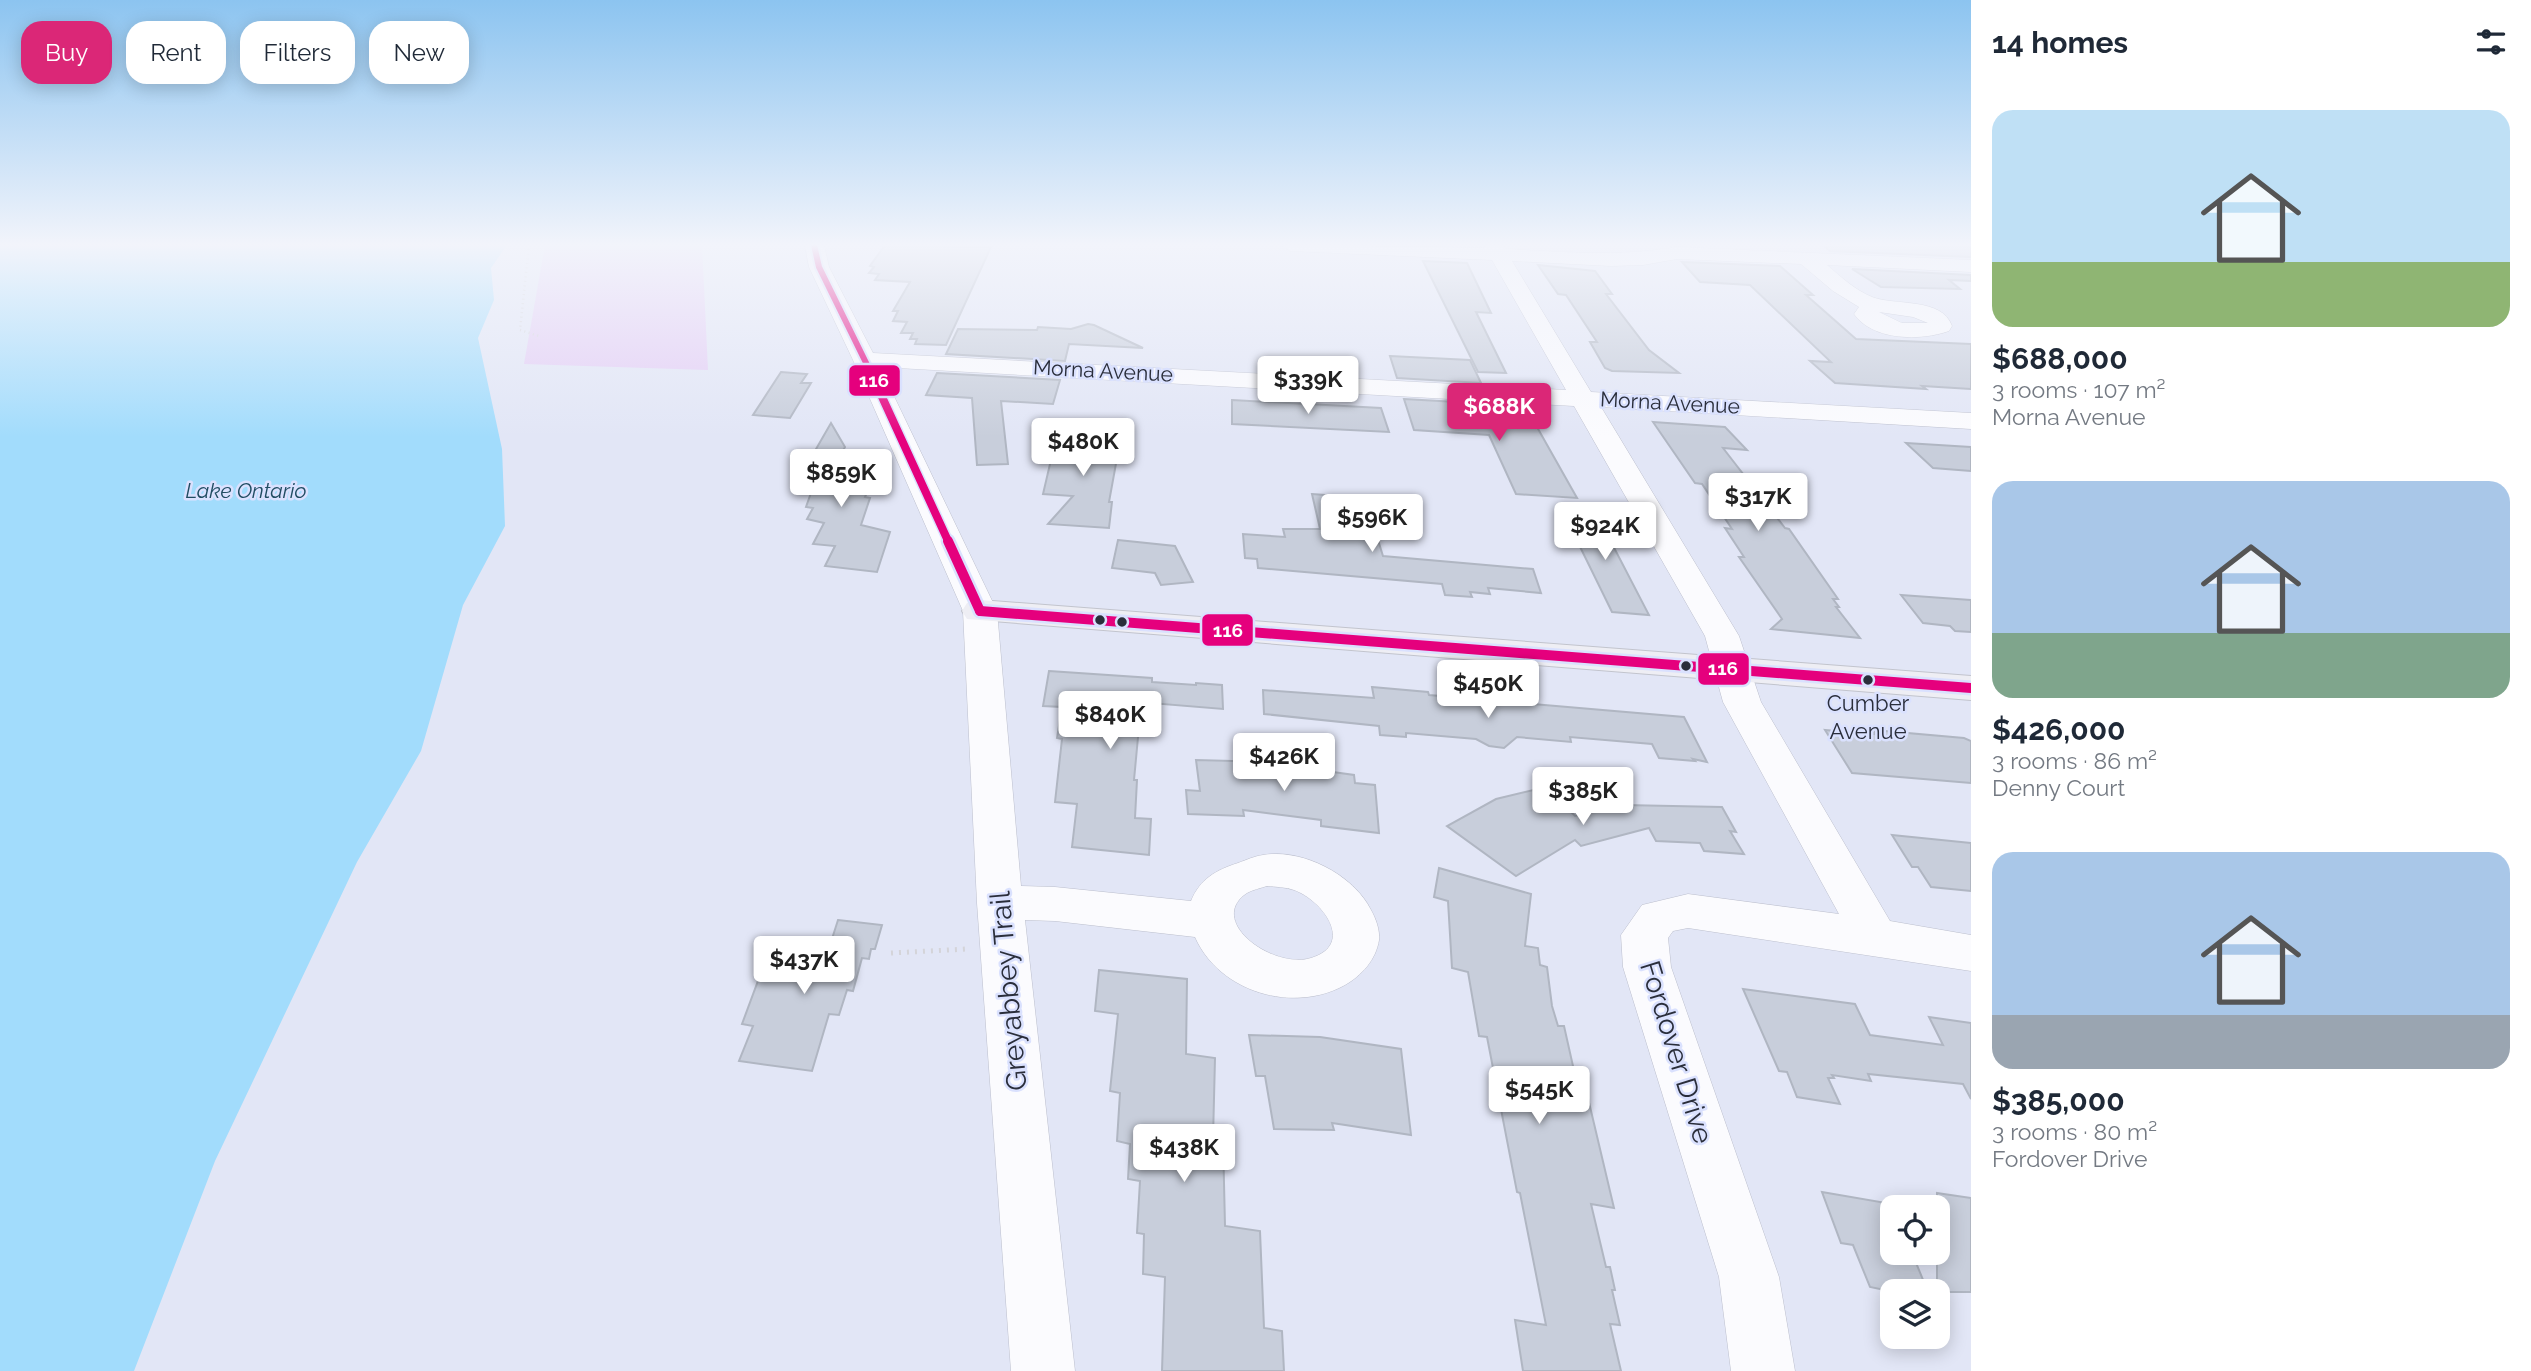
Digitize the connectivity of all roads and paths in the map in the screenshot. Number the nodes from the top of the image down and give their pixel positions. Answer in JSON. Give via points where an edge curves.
{"nodes":[{"id":1,"x":522,"y":309,"type":"edge"},
{"id":2,"x":840,"y":309,"type":"edge"},
{"id":3,"x":1530,"y":309,"type":"edge"},
{"id":4,"x":539,"y":336,"type":"dead end"},
{"id":5,"x":865,"y":360,"type":"junction"},
{"id":6,"x":1584,"y":398,"type":"junction"},
{"id":7,"x":1971,"y":421,"type":"edge"},
{"id":8,"x":980,"y":611,"type":"junction"},
{"id":9,"x":1734,"y":669,"type":"junction"},
{"id":10,"x":1971,"y":688,"type":"edge"},
{"id":11,"x":1210,"y":921,"type":"dead end"},
{"id":12,"x":1002,"y":925,"type":"junction"},
{"id":13,"x":1875,"y":937,"type":"junction"},
{"id":14,"x":891,"y":953,"type":"dead end"},
{"id":15,"x":1971,"y":953,"type":"edge"},
{"id":16,"x":1042,"y":1371,"type":"edge"},
{"id":17,"x":1763,"y":1371,"type":"edge"}],
"edges":[{"from":1,"to":4,"type":"path","via":[[520,330]]},
{"from":2,"to":5,"type":"street"},
{"from":3,"to":6,"type":"street"},
{"from":5,"to":6,"type":"street","name":"Morna Avenue"},
{"from":5,"to":8,"type":"street"},
{"from":6,"to":7,"type":"street","name":"Morna Avenue"},
{"from":6,"to":9,"type":"street","via":[[1722,636]]},
{"from":8,"to":9,"type":"main road"},
{"from":8,"to":12,"type":"street","name":"Greyabbey Trail"},
{"from":9,"to":10,"type":"main road"},
{"from":9,"to":13,"type":"street","via":[[1742,702]]},
{"from":11,"to":12,"type":"street","via":[[1055,904]]},
{"from":12,"to":14,"type":"path"},
{"from":12,"to":16,"type":"street","name":"Greyabbey Trail"},
{"from":13,"to":15,"type":"street"},
{"from":13,"to":17,"type":"street","name":"Fordover Drive","via":[[1688,911],[1658,917],[1644,935],[1647,967],[1749,1277]]}]}
